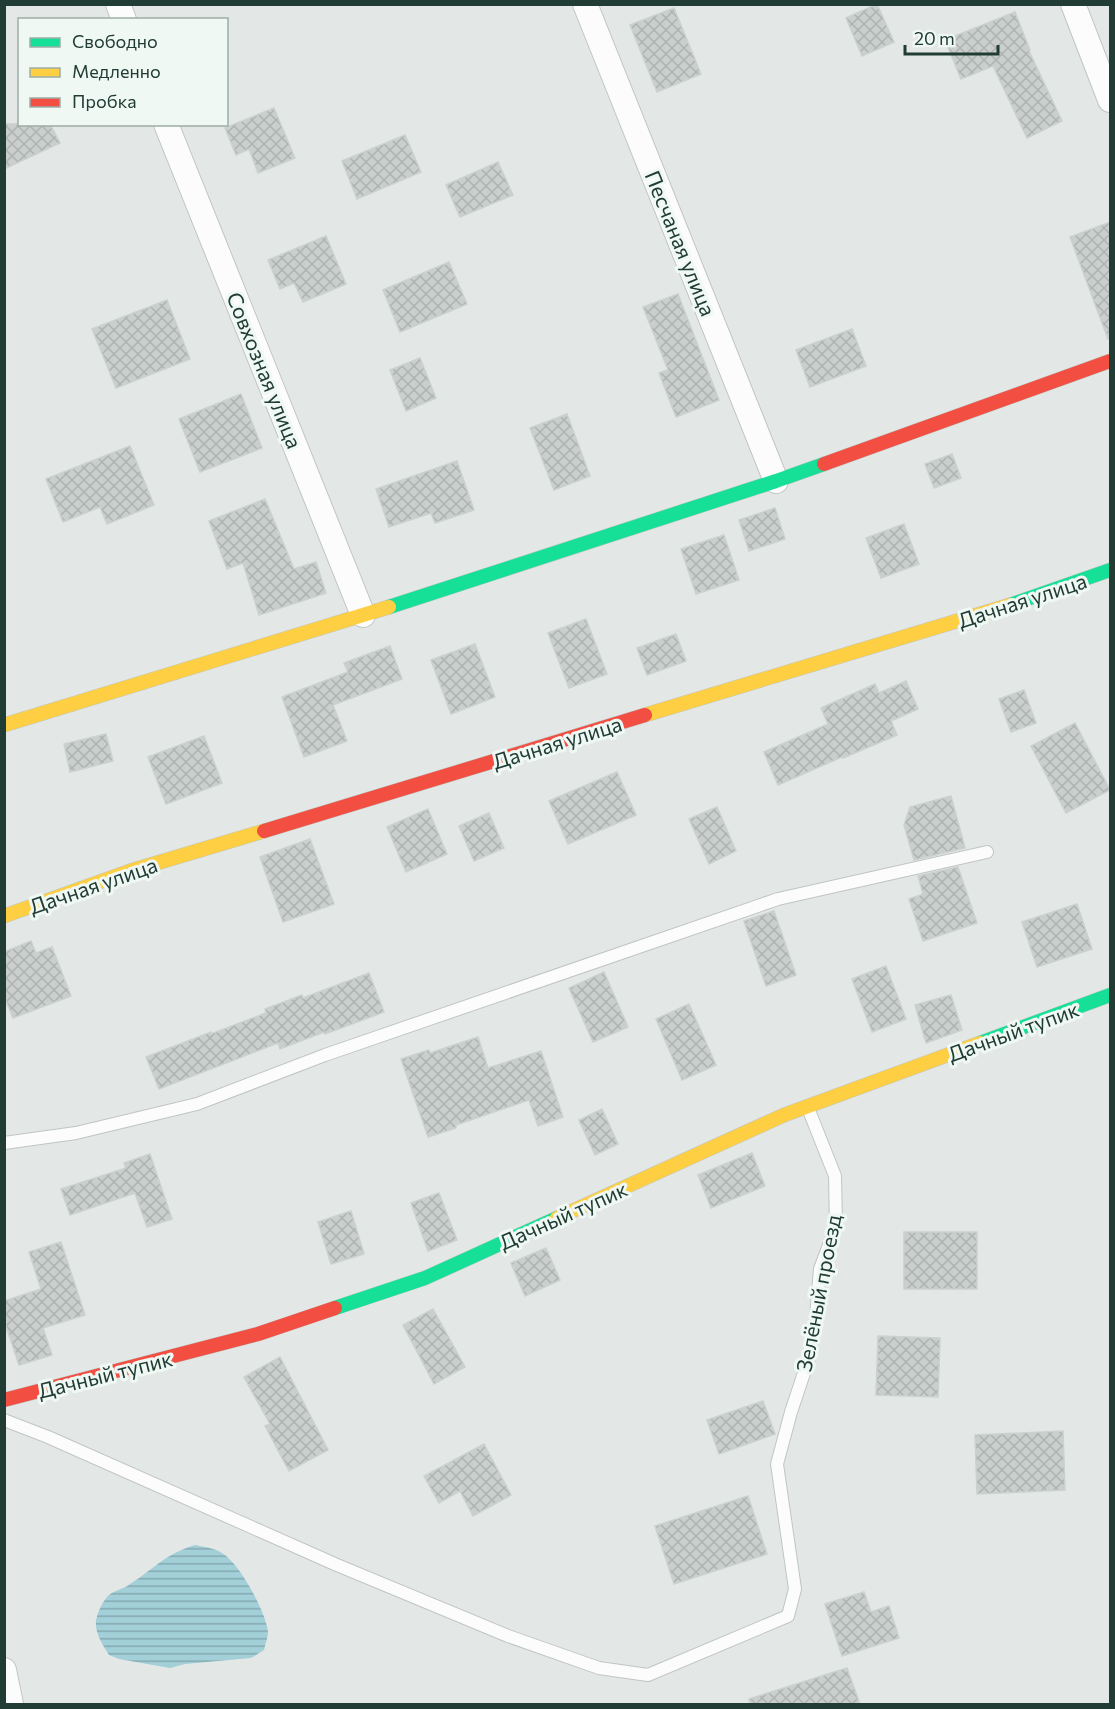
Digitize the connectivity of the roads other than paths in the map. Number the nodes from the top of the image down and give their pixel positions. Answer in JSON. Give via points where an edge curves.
{"nodes":[{"id":1,"x":585,"y":4,"type":"edge"},
{"id":2,"x":1074,"y":4,"type":"edge"},
{"id":3,"x":1110,"y":100,"type":"edge"},
{"id":4,"x":167,"y":126,"type":"edge"},
{"id":5,"x":1110,"y":361,"type":"edge"},
{"id":6,"x":777,"y":481,"type":"junction"},
{"id":7,"x":1110,"y":570,"type":"edge"},
{"id":8,"x":363,"y":615,"type":"junction"},
{"id":9,"x":4,"y":725,"type":"edge"},
{"id":10,"x":987,"y":852,"type":"dead end"},
{"id":11,"x":4,"y":916,"type":"edge"},
{"id":12,"x":1110,"y":995,"type":"edge"},
{"id":13,"x":807,"y":1106,"type":"junction"},
{"id":14,"x":4,"y":1143,"type":"edge"},
{"id":15,"x":4,"y":1400,"type":"edge"},
{"id":16,"x":4,"y":1420,"type":"edge"},
{"id":17,"x":4,"y":1670,"type":"edge"},
{"id":18,"x":11,"y":1704,"type":"edge"}],
"edges":[{"from":1,"to":6,"type":"street","name":"Песчаная улица"},
{"from":2,"to":3,"type":"street"},
{"from":4,"to":8,"type":"street","name":"Совхозная улица"},
{"from":5,"to":6,"type":"street"},
{"from":6,"to":8,"type":"street"},
{"from":7,"to":11,"type":"street","name":"Дачная улица","via":[[1023,601],[129,871]]},
{"from":8,"to":9,"type":"street"},
{"from":10,"to":14,"type":"lane","via":[[778,899],[324,1055],[197,1104],[76,1133]]},
{"from":12,"to":13,"type":"street","name":"Дачный тупик"},
{"from":13,"to":15,"type":"street","name":"Дачный тупик","via":[[425,1278],[258,1334]]},
{"from":13,"to":16,"type":"lane","name":"Зелёный проезд","via":[[835,1176],[836,1226],[820,1269],[809,1358],[777,1464],[795,1589],[788,1616],[648,1675],[599,1668],[508,1636]]},
{"from":17,"to":18,"type":"street"}]}
